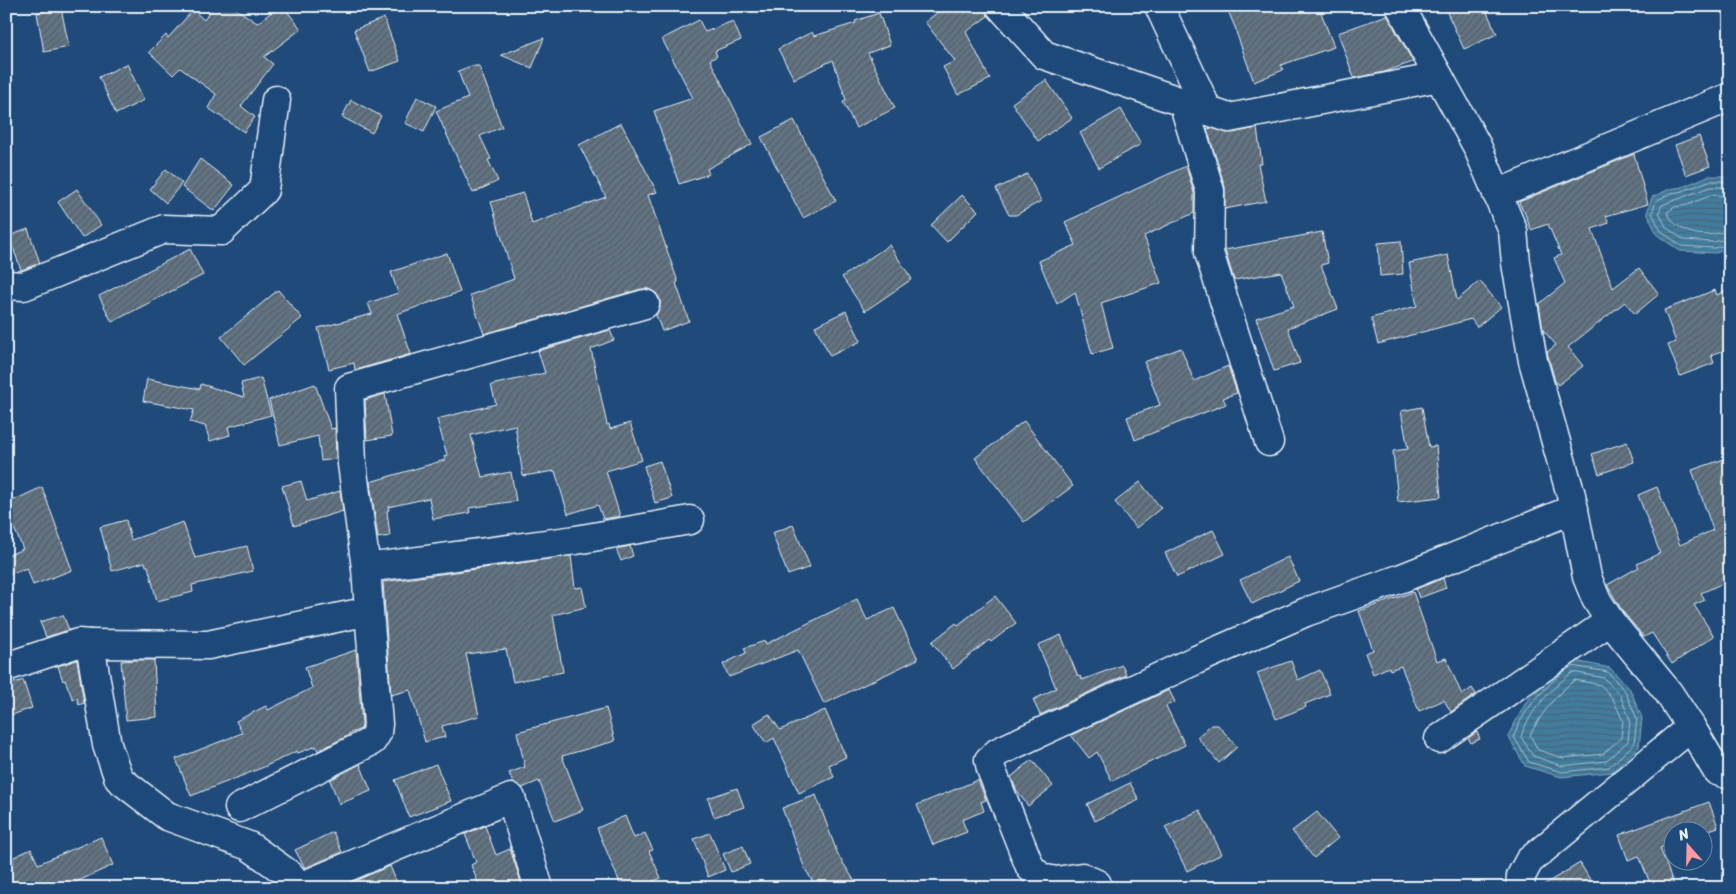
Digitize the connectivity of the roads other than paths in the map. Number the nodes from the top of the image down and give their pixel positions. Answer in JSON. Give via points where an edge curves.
{"nodes":[{"id":1,"x":1000,"y":6,"type":"edge"},
{"id":2,"x":1159,"y":6,"type":"edge"},
{"id":3,"x":1400,"y":6,"type":"edge"},
{"id":4,"x":1439,"y":77,"type":"junction"},
{"id":5,"x":1730,"y":97,"type":"edge"},
{"id":6,"x":276,"y":100,"type":"dead end"},
{"id":7,"x":1196,"y":107,"type":"junction"},
{"id":8,"x":1497,"y":194,"type":"junction"},
{"id":9,"x":6,"y":285,"type":"edge"},
{"id":10,"x":645,"y":304,"type":"dead end"},
{"id":11,"x":1269,"y":442,"type":"dead end"},
{"id":12,"x":1574,"y":509,"type":"junction"},
{"id":13,"x":690,"y":520,"type":"dead end"},
{"id":14,"x":366,"y":568,"type":"junction"},
{"id":15,"x":369,"y":611,"type":"junction"},
{"id":16,"x":1610,"y":621,"type":"junction"},
{"id":17,"x":90,"y":644,"type":"junction"},
{"id":18,"x":6,"y":667,"type":"edge"},
{"id":19,"x":1691,"y":727,"type":"junction"},
{"id":20,"x":1439,"y":739,"type":"dead end"},
{"id":21,"x":1730,"y":775,"type":"edge"},
{"id":22,"x":239,"y":808,"type":"dead end"},
{"id":23,"x":300,"y":888,"type":"edge"},
{"id":24,"x":539,"y":888,"type":"edge"},
{"id":25,"x":1098,"y":888,"type":"edge"},
{"id":26,"x":1520,"y":888,"type":"edge"}],
"edges":[{"from":1,"to":7,"type":"street","via":[[1044,55]]},
{"from":2,"to":7,"type":"street"},
{"from":3,"to":4,"type":"street"},
{"from":4,"to":7,"type":"street","via":[[1229,118]]},
{"from":4,"to":8,"type":"street","via":[[1477,146]]},
{"from":5,"to":8,"type":"street"},
{"from":6,"to":9,"type":"street","via":[[264,190],[222,231],[164,228],[24,286]]},
{"from":7,"to":11,"type":"street","via":[[1210,191],[1209,253]]},
{"from":8,"to":12,"type":"street","via":[[1513,231],[1533,361]]},
{"from":10,"to":14,"type":"street","via":[[348,388],[352,464]]},
{"from":12,"to":16,"type":"street","via":[[1587,577]]},
{"from":12,"to":25,"type":"street","via":[[1402,578],[1306,612],[998,752],[989,760],[991,770],[1030,867],[1041,878],[1056,881],[1082,878]]},
{"from":13,"to":14,"type":"street","via":[[576,540]]},
{"from":14,"to":15,"type":"street"},
{"from":15,"to":17,"type":"street","via":[[208,645]]},
{"from":15,"to":22,"type":"street","via":[[378,724],[372,741]]},
{"from":16,"to":19,"type":"street","via":[[1668,692]]},
{"from":16,"to":20,"type":"street"},
{"from":17,"to":18,"type":"street","via":[[78,643]]},
{"from":17,"to":23,"type":"street","via":[[107,745],[119,779],[167,816],[249,846],[290,875]]},
{"from":19,"to":21,"type":"street","via":[[1717,771]]},
{"from":19,"to":26,"type":"street","via":[[1529,861],[1521,876]]},
{"from":23,"to":24,"type":"street","via":[[511,798]]}]}
